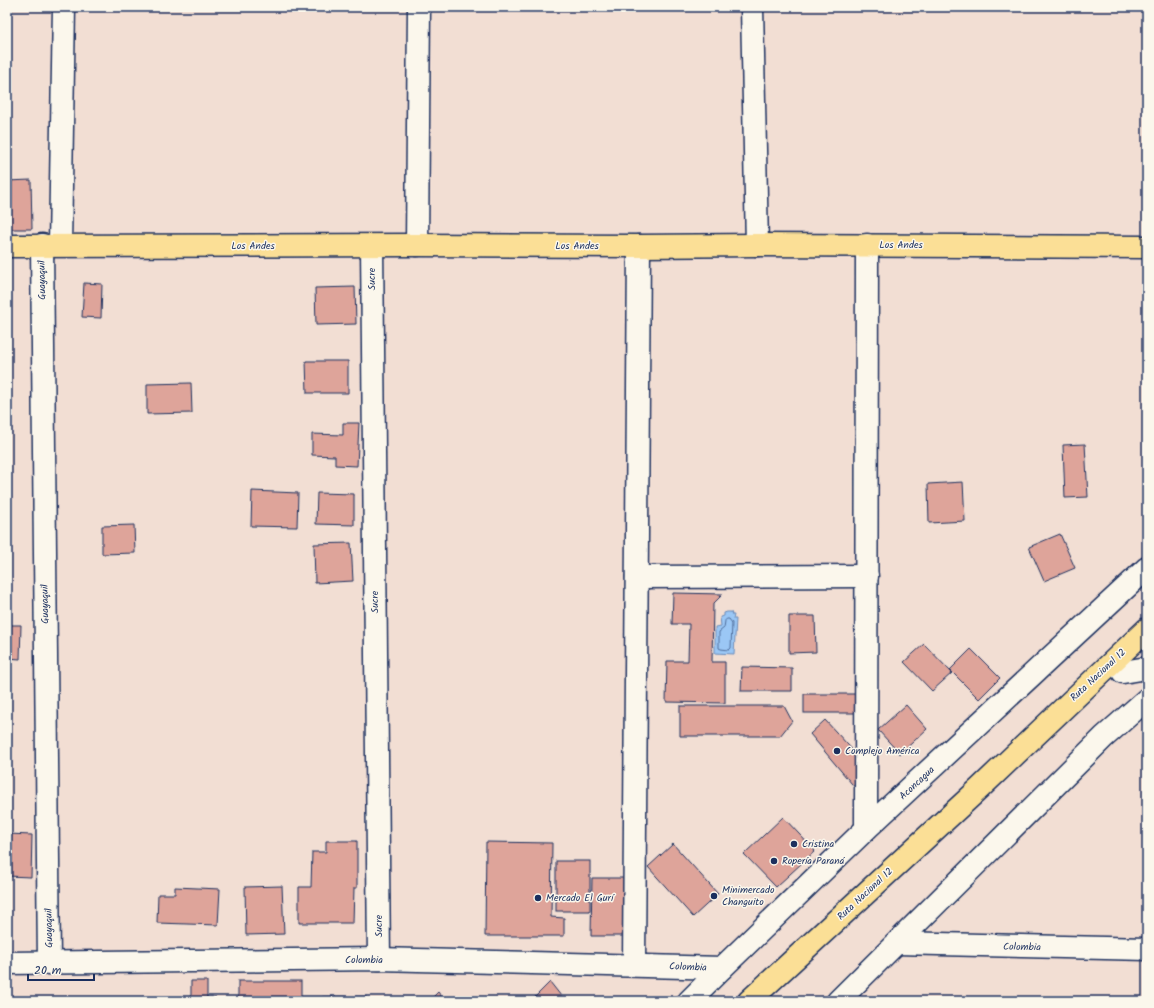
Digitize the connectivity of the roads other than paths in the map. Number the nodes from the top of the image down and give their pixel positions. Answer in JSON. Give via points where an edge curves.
{"nodes":[{"id":1,"x":64,"y":7,"type":"edge"},
{"id":2,"x":419,"y":7,"type":"edge"},
{"id":3,"x":752,"y":7,"type":"edge"},
{"id":4,"x":51,"y":245,"type":"junction"},
{"id":5,"x":418,"y":245,"type":"junction"},
{"id":6,"x":756,"y":245,"type":"junction"},
{"id":7,"x":867,"y":245,"type":"junction"},
{"id":8,"x":7,"y":246,"type":"edge"},
{"id":9,"x":372,"y":246,"type":"junction"},
{"id":10,"x":638,"y":246,"type":"junction"},
{"id":11,"x":1147,"y":247,"type":"edge"},
{"id":12,"x":1147,"y":568,"type":"edge"},
{"id":13,"x":867,"y":576,"type":"junction"},
{"id":14,"x":637,"y":577,"type":"junction"},
{"id":15,"x":1147,"y":629,"type":"edge"},
{"id":16,"x":1147,"y":649,"type":"edge"},
{"id":17,"x":1147,"y":668,"type":"edge"},
{"id":18,"x":1123,"y":672,"type":"junction"},
{"id":19,"x":1147,"y":699,"type":"edge"},
{"id":20,"x":980,"y":788,"type":"junction"},
{"id":21,"x":866,"y":829,"type":"junction"},
{"id":22,"x":897,"y":943,"type":"junction"},
{"id":23,"x":1147,"y":949,"type":"edge"},
{"id":24,"x":379,"y":959,"type":"junction"},
{"id":25,"x":7,"y":963,"type":"edge"},
{"id":26,"x":49,"y":963,"type":"junction"},
{"id":27,"x":634,"y":965,"type":"junction"},
{"id":28,"x":722,"y":968,"type":"junction"},
{"id":29,"x":847,"y":996,"type":"edge"},
{"id":30,"x":690,"y":1001,"type":"edge"},
{"id":31,"x":749,"y":1001,"type":"edge"}],
"edges":[{"from":1,"to":4,"type":"street","name":"Guayaquil"},
{"from":2,"to":5,"type":"street"},
{"from":3,"to":6,"type":"street"},
{"from":4,"to":8,"type":"main road","name":"Los Andes"},
{"from":4,"to":9,"type":"main road","name":"Los Andes"},
{"from":4,"to":26,"type":"street","name":"Guayaquil"},
{"from":5,"to":9,"type":"main road","name":"Los Andes"},
{"from":5,"to":10,"type":"main road","name":"Los Andes"},
{"from":6,"to":7,"type":"main road","name":"Los Andes"},
{"from":6,"to":10,"type":"main road","name":"Los Andes"},
{"from":7,"to":11,"type":"main road","name":"Los Andes"},
{"from":7,"to":13,"type":"street"},
{"from":9,"to":24,"type":"street","name":"Sucre"},
{"from":10,"to":14,"type":"street"},
{"from":12,"to":21,"type":"street","name":"Aconcagua"},
{"from":13,"to":14,"type":"street"},
{"from":13,"to":21,"type":"street"},
{"from":14,"to":27,"type":"street"},
{"from":15,"to":20,"type":"main road","name":"Ruta Nacional 12"},
{"from":16,"to":18,"type":"main road","name":"Ruta Nacional 12"},
{"from":17,"to":18,"type":"street"},
{"from":18,"to":20,"type":"main road","name":"Ruta Nacional 12"},
{"from":19,"to":22,"type":"street","via":[[1104,737]]},
{"from":20,"to":31,"type":"main road","name":"Ruta Nacional 12"},
{"from":21,"to":28,"type":"street","name":"Aconcagua"},
{"from":22,"to":23,"type":"street","name":"Colombia"},
{"from":22,"to":29,"type":"street"},
{"from":24,"to":26,"type":"street","name":"Colombia"},
{"from":24,"to":27,"type":"street","name":"Colombia"},
{"from":25,"to":26,"type":"street","name":"Colombia"},
{"from":27,"to":28,"type":"street","name":"Colombia"},
{"from":28,"to":30,"type":"street","name":"Aconcagua"}]}
